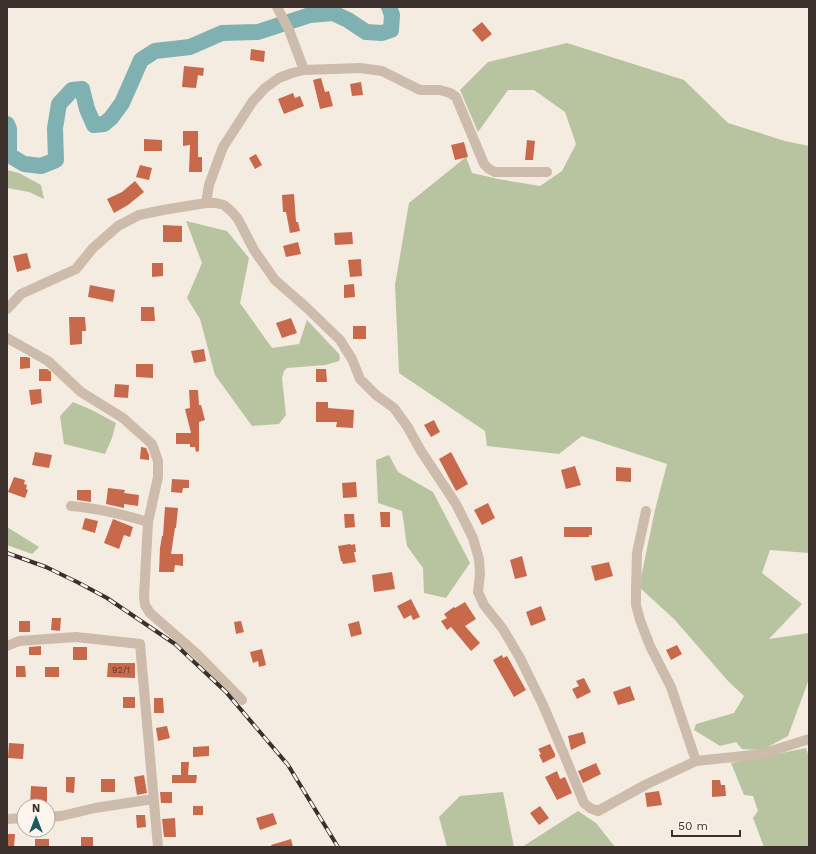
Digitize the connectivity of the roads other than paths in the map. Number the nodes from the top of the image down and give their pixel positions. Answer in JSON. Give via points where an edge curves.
{"nodes":[{"id":1,"x":276,"y":7,"type":"edge"},
{"id":2,"x":304,"y":70,"type":"junction"},
{"id":3,"x":547,"y":172,"type":"dead end"},
{"id":4,"x":206,"y":203,"type":"junction"},
{"id":5,"x":7,"y":309,"type":"edge"},
{"id":6,"x":7,"y":338,"type":"edge"},
{"id":7,"x":71,"y":506,"type":"dead end"},
{"id":8,"x":646,"y":511,"type":"dead end"},
{"id":9,"x":148,"y":522,"type":"junction"},
{"id":10,"x":7,"y":646,"type":"edge"},
{"id":11,"x":242,"y":700,"type":"dead end"},
{"id":12,"x":809,"y":740,"type":"edge"},
{"id":13,"x":696,"y":761,"type":"junction"},
{"id":14,"x":153,"y":800,"type":"junction"},
{"id":15,"x":56,"y":816,"type":"edge"},
{"id":16,"x":158,"y":847,"type":"edge"}],
"edges":[{"from":1,"to":2,"type":"street","via":[[289,30]]},
{"from":2,"to":3,"type":"street","via":[[372,69],[382,71],[420,90],[450,93],[456,97],[484,164],[489,169],[494,172]]},
{"from":2,"to":4,"type":"street","via":[[279,78],[253,101],[223,147],[209,185]]},
{"from":4,"to":5,"type":"street","via":[[139,215],[125,222],[93,248],[76,269],[21,294]]},
{"from":4,"to":13,"type":"street","via":[[224,205],[232,212],[275,280],[340,340],[352,359],[360,379],[394,408],[407,426],[456,504],[473,538],[479,559],[478,592],[520,658],[564,752],[584,803],[598,811]]},
{"from":6,"to":9,"type":"street","via":[[48,361],[81,392],[123,418],[152,444],[158,461],[158,477]]},
{"from":7,"to":9,"type":"street","via":[[125,515]]},
{"from":8,"to":13,"type":"street","via":[[638,553],[636,605],[650,646],[671,687]]},
{"from":9,"to":11,"type":"street","via":[[145,605],[150,613]]},
{"from":10,"to":14,"type":"street","via":[[19,641],[76,637],[140,644]]},
{"from":12,"to":13,"type":"street","via":[[762,754]]},
{"from":14,"to":15,"type":"street"},
{"from":14,"to":16,"type":"street"}]}
